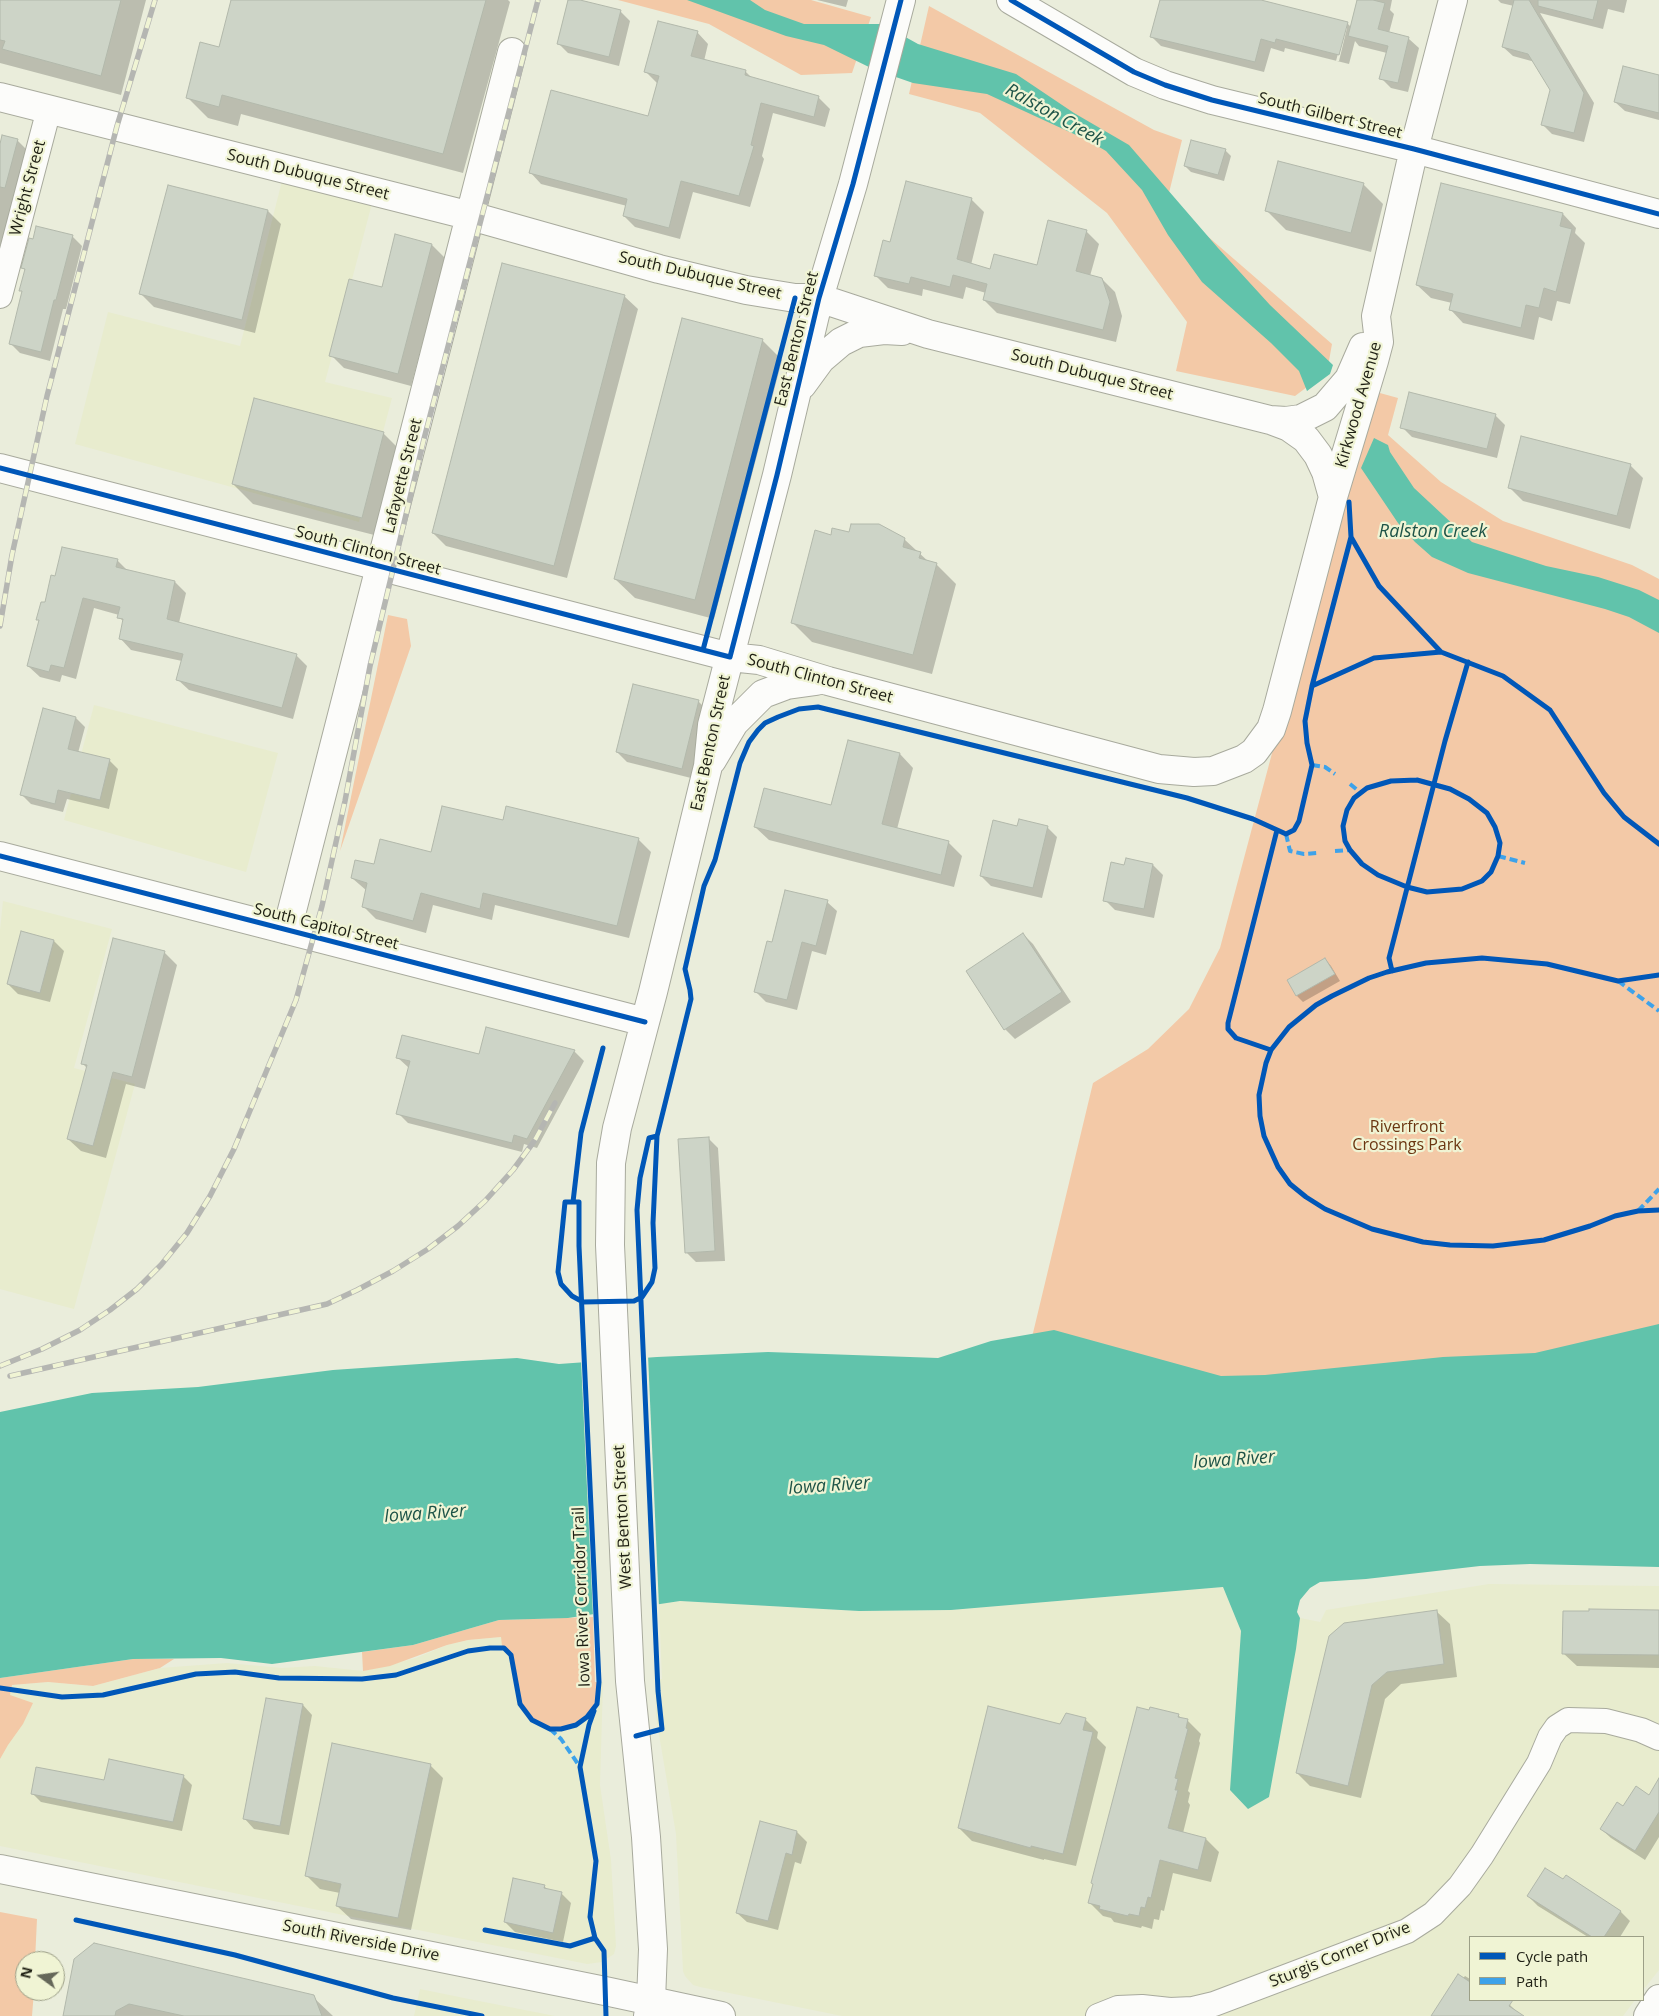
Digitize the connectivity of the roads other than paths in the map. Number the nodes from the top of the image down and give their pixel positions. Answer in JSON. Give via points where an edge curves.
{"nodes":[{"id":1,"x":1011,"y":0,"type":"edge"},
{"id":2,"x":1453,"y":0,"type":"edge"},
{"id":3,"x":900,"y":5,"type":"edge"},
{"id":4,"x":512,"y":52,"type":"dead end"},
{"id":5,"x":0,"y":97,"type":"edge"},
{"id":6,"x":48,"y":109,"type":"junction"},
{"id":7,"x":1414,"y":149,"type":"junction"},
{"id":8,"x":1659,"y":214,"type":"edge"},
{"id":9,"x":470,"y":216,"type":"junction"},
{"id":10,"x":0,"y":296,"type":"edge"},
{"id":11,"x":818,"y":298,"type":"junction"},
{"id":12,"x":1376,"y":316,"type":"junction"},
{"id":13,"x":928,"y":334,"type":"junction"},
{"id":14,"x":796,"y":392,"type":"junction"},
{"id":15,"x":1270,"y":420,"type":"junction"},
{"id":16,"x":0,"y":468,"type":"edge"},
{"id":17,"x":1333,"y":497,"type":"junction"},
{"id":18,"x":380,"y":567,"type":"junction"},
{"id":19,"x":730,"y":657,"type":"junction"},
{"id":20,"x":828,"y":681,"type":"junction"},
{"id":21,"x":1234,"y":764,"type":"joint"},
{"id":22,"x":708,"y":766,"type":"junction"},
{"id":23,"x":0,"y":856,"type":"edge"},
{"id":24,"x":287,"y":930,"type":"junction"},
{"id":25,"x":645,"y":1022,"type":"junction"},
{"id":26,"x":1659,"y":1738,"type":"edge"},
{"id":27,"x":0,"y":1869,"type":"edge"},
{"id":28,"x":1659,"y":1999,"type":"edge"},
{"id":29,"x":649,"y":2008,"type":"edge"},
{"id":30,"x":721,"y":2016,"type":"edge"},
{"id":31,"x":1098,"y":2016,"type":"edge"},
{"id":32,"x":1648,"y":2016,"type":"edge"}],
"edges":[{"from":1,"to":7,"type":"street","name":"South Gilbert Street","via":[[1134,72],[1165,85],[1212,100]]},
{"from":2,"to":7,"type":"street","name":"Kirkwood Avenue"},
{"from":3,"to":11,"type":"street","name":"East Benton Street","via":[[853,184]]},
{"from":4,"to":9,"type":"street","name":"Lafayette Street"},
{"from":5,"to":6,"type":"street","name":"South Dubuque Street"},
{"from":6,"to":9,"type":"street","name":"South Dubuque Street"},
{"from":6,"to":10,"type":"street","name":"Wright Street"},
{"from":7,"to":8,"type":"street","name":"South Gilbert Street"},
{"from":7,"to":12,"type":"street","name":"Kirkwood Avenue"},
{"from":9,"to":11,"type":"street","name":"South Dubuque Street","via":[[746,290],[795,298]]},
{"from":9,"to":18,"type":"street","name":"Lafayette Street"},
{"from":11,"to":13,"type":"street","name":"South Dubuque Street"},
{"from":11,"to":14,"type":"street","name":"East Benton Street"},
{"from":12,"to":15,"type":"street","name":"South Dubuque Street","via":[[1349,379],[1325,407],[1301,419]]},
{"from":12,"to":17,"type":"street","name":"Kirkwood Avenue","via":[[1379,342]]},
{"from":13,"to":14,"type":"street","via":[[884,330],[859,333],[841,342],[821,359]]},
{"from":13,"to":15,"type":"street","name":"South Dubuque Street"},
{"from":14,"to":19,"type":"street","name":"East Benton Street"},
{"from":15,"to":17,"type":"street","via":[[1300,435],[1318,455]]},
{"from":16,"to":18,"type":"street","name":"South Clinton Street"},
{"from":17,"to":21,"type":"street","name":"Kirkwood Avenue","via":[[1271,729],[1254,752]]},
{"from":18,"to":19,"type":"street","name":"South Clinton Street"},
{"from":18,"to":24,"type":"street","name":"Lafayette Street"},
{"from":19,"to":20,"type":"street","name":"South Clinton Street","via":[[759,660]]},
{"from":19,"to":22,"type":"street","name":"East Benton Street","via":[[712,725]]},
{"from":20,"to":21,"type":"street","name":"South Clinton Street","via":[[1158,769],[1213,771]]},
{"from":20,"to":22,"type":"street","via":[[787,685],[763,694],[734,723]]},
{"from":22,"to":25,"type":"street","name":"East Benton Street"},
{"from":23,"to":24,"type":"street","name":"South Capitol Street"},
{"from":24,"to":25,"type":"street","name":"South Capitol Street"},
{"from":25,"to":29,"type":"street","name":"West Benton Street","via":[[611,1163],[610,1245],[630,1681],[653,1949]]},
{"from":26,"to":31,"type":"street","name":"Sturgis Corner Drive","via":[[1606,1721],[1568,1720],[1557,1727],[1539,1763],[1460,1886],[1434,1914],[1407,1931],[1214,2004],[1170,2010],[1118,2008]]},
{"from":27,"to":29,"type":"street","name":"South Riverside Drive"},
{"from":28,"to":32,"type":"street"},
{"from":29,"to":30,"type":"street","name":"South Riverside Drive"}]}
